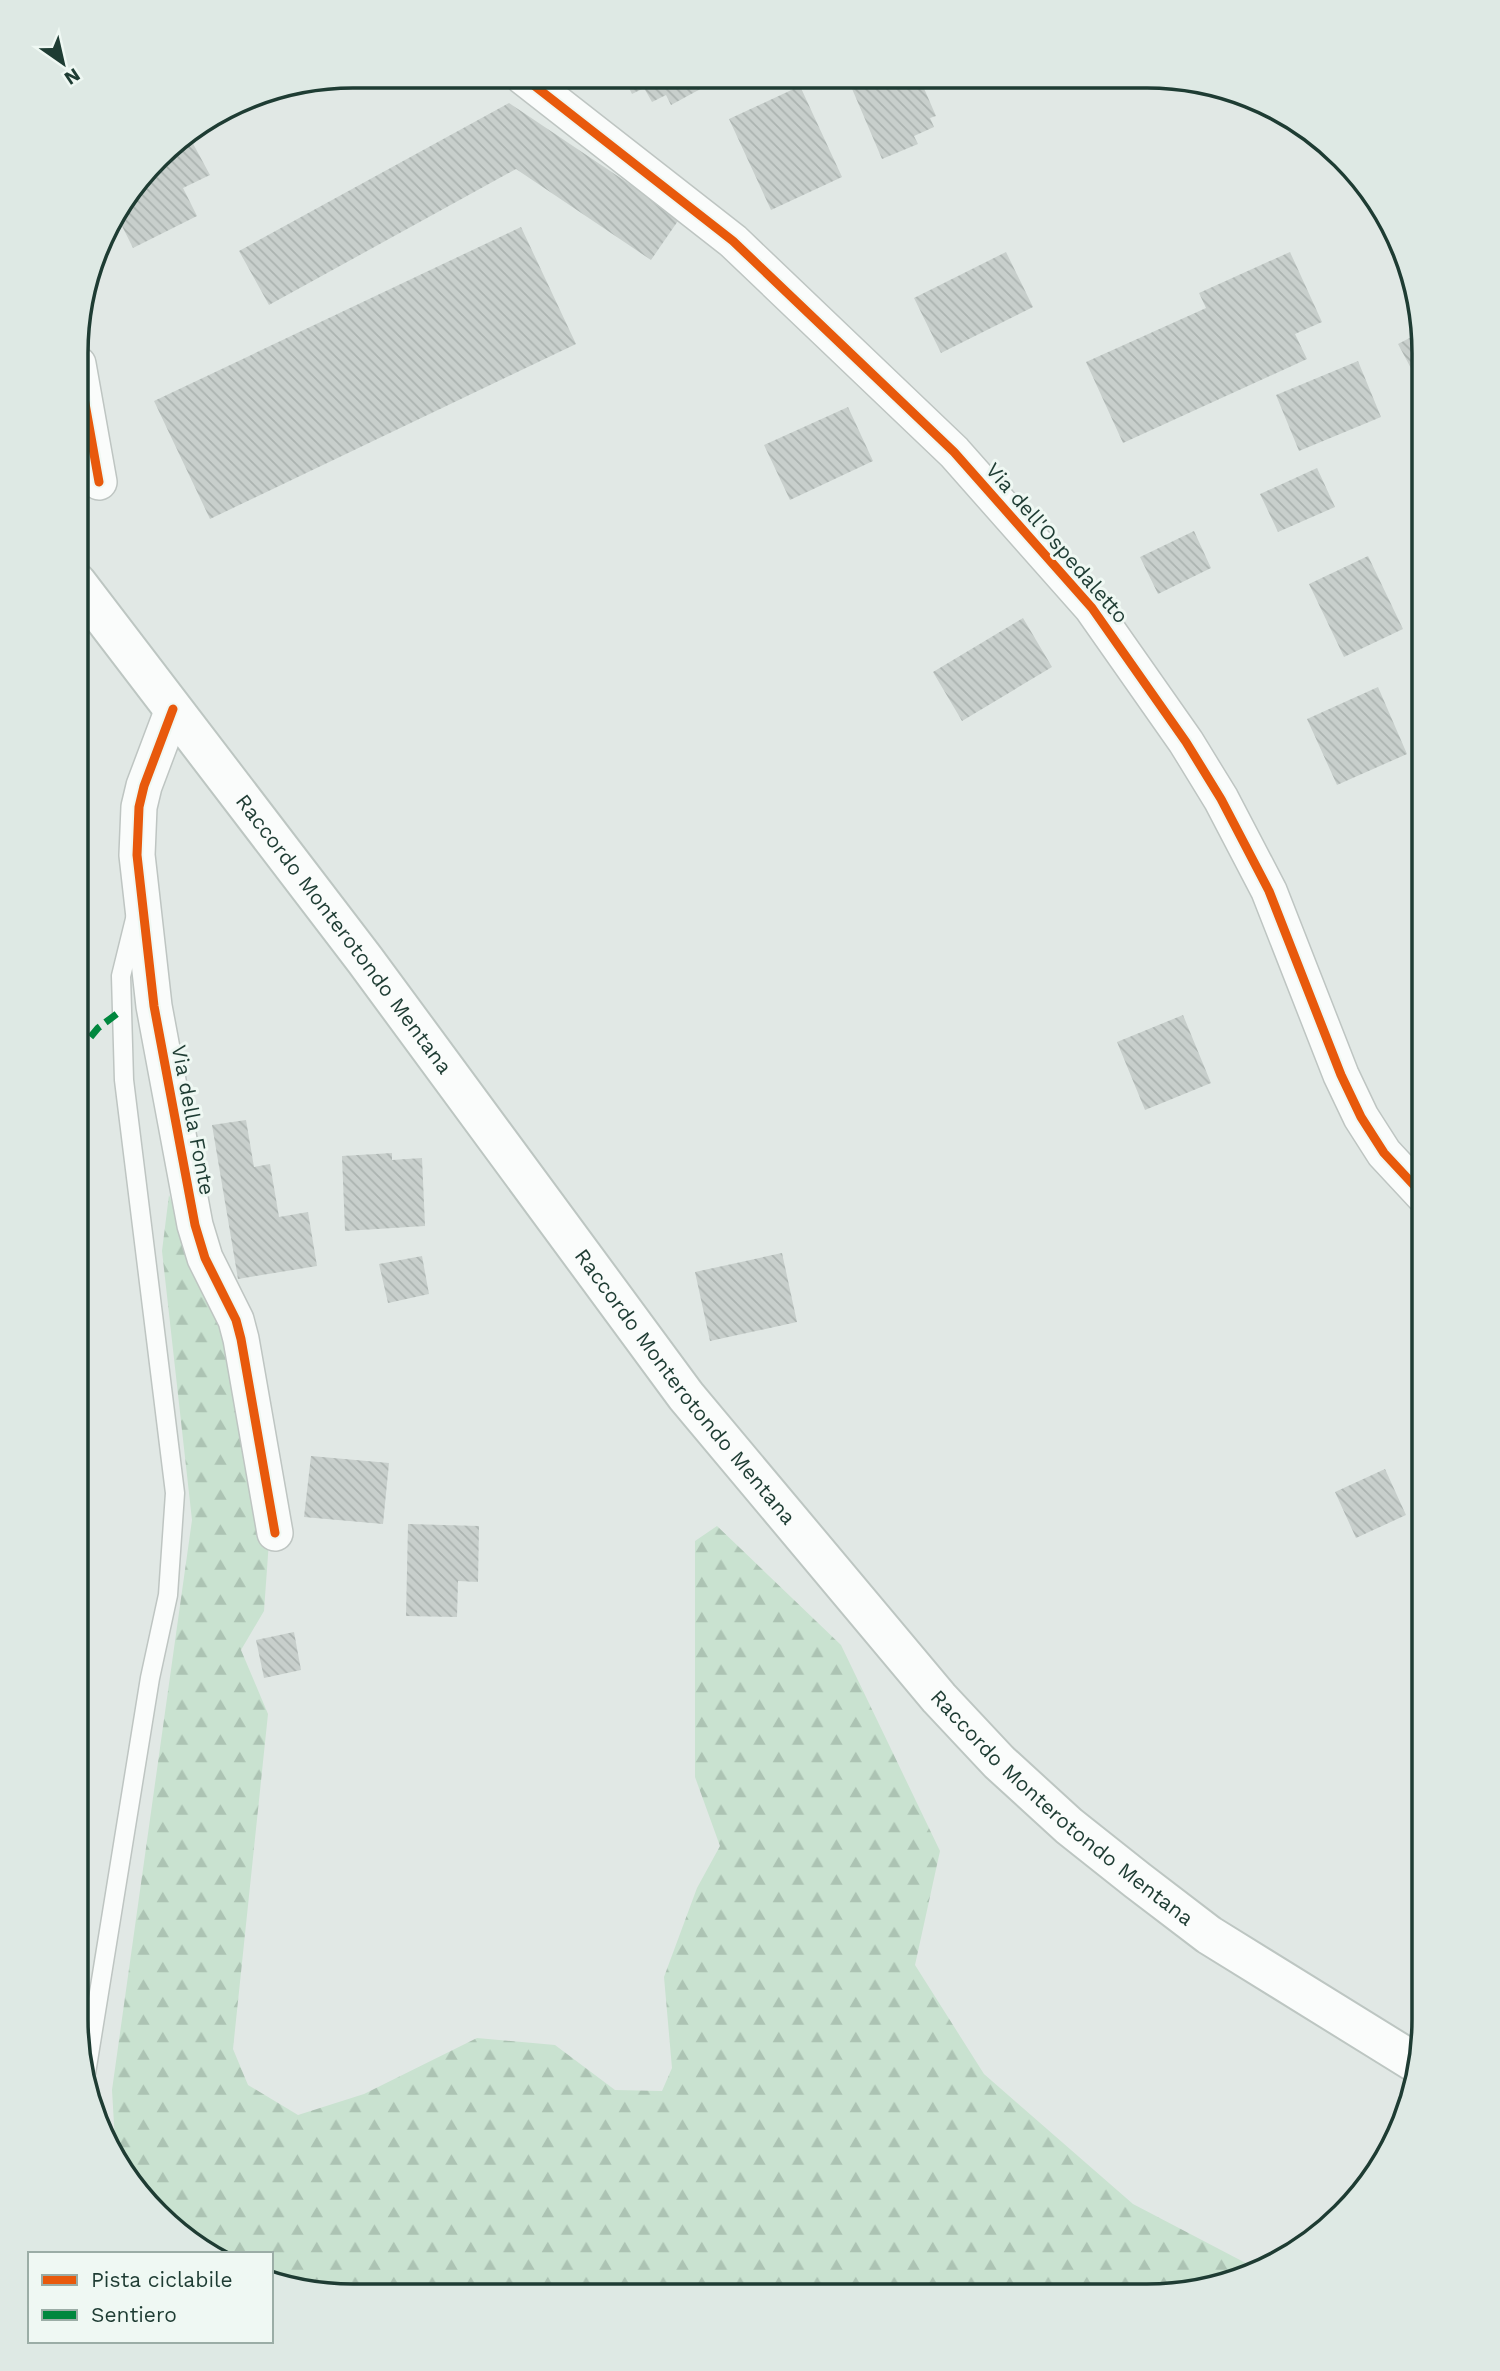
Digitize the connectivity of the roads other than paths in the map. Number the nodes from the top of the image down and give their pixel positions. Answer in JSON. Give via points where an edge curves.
{"nodes":[{"id":1,"x":537,"y":88,"type":"edge"},
{"id":2,"x":88,"y":420,"type":"edge"},
{"id":3,"x":99,"y":482,"type":"dead end"},
{"id":4,"x":88,"y":597,"type":"edge"},
{"id":5,"x":173,"y":709,"type":"junction"},
{"id":6,"x":142,"y":902,"type":"junction"},
{"id":7,"x":1412,"y":1183,"type":"edge"},
{"id":8,"x":275,"y":1532,"type":"dead end"},
{"id":9,"x":90,"y":2050,"type":"edge"},
{"id":10,"x":1409,"y":2059,"type":"edge"}],
"edges":[{"from":1,"to":7,"type":"street","name":"Via dell'Ospedaletto","via":[[733,241],[954,452],[1092,608],[1221,799],[1269,891],[1361,1117],[1384,1153]]},
{"from":2,"to":3,"type":"street"},
{"from":4,"to":5,"type":"main road","name":"Raccordo Monterotondo Mentana"},
{"from":5,"to":6,"type":"street","name":"Via della Fonte","via":[[139,807],[137,855]]},
{"from":5,"to":10,"type":"main road","name":"Raccordo Monterotondo Mentana","via":[[365,960],[685,1396],[939,1698],[999,1762],[1137,1880],[1209,1935]]},
{"from":6,"to":8,"type":"street","name":"Via della Fonte","via":[[154,1006],[195,1225],[212,1274],[236,1320]]},
{"from":6,"to":9,"type":"lane","via":[[132,924],[121,976],[124,1080],[175,1493],[168,1595],[150,1678]]}]}
